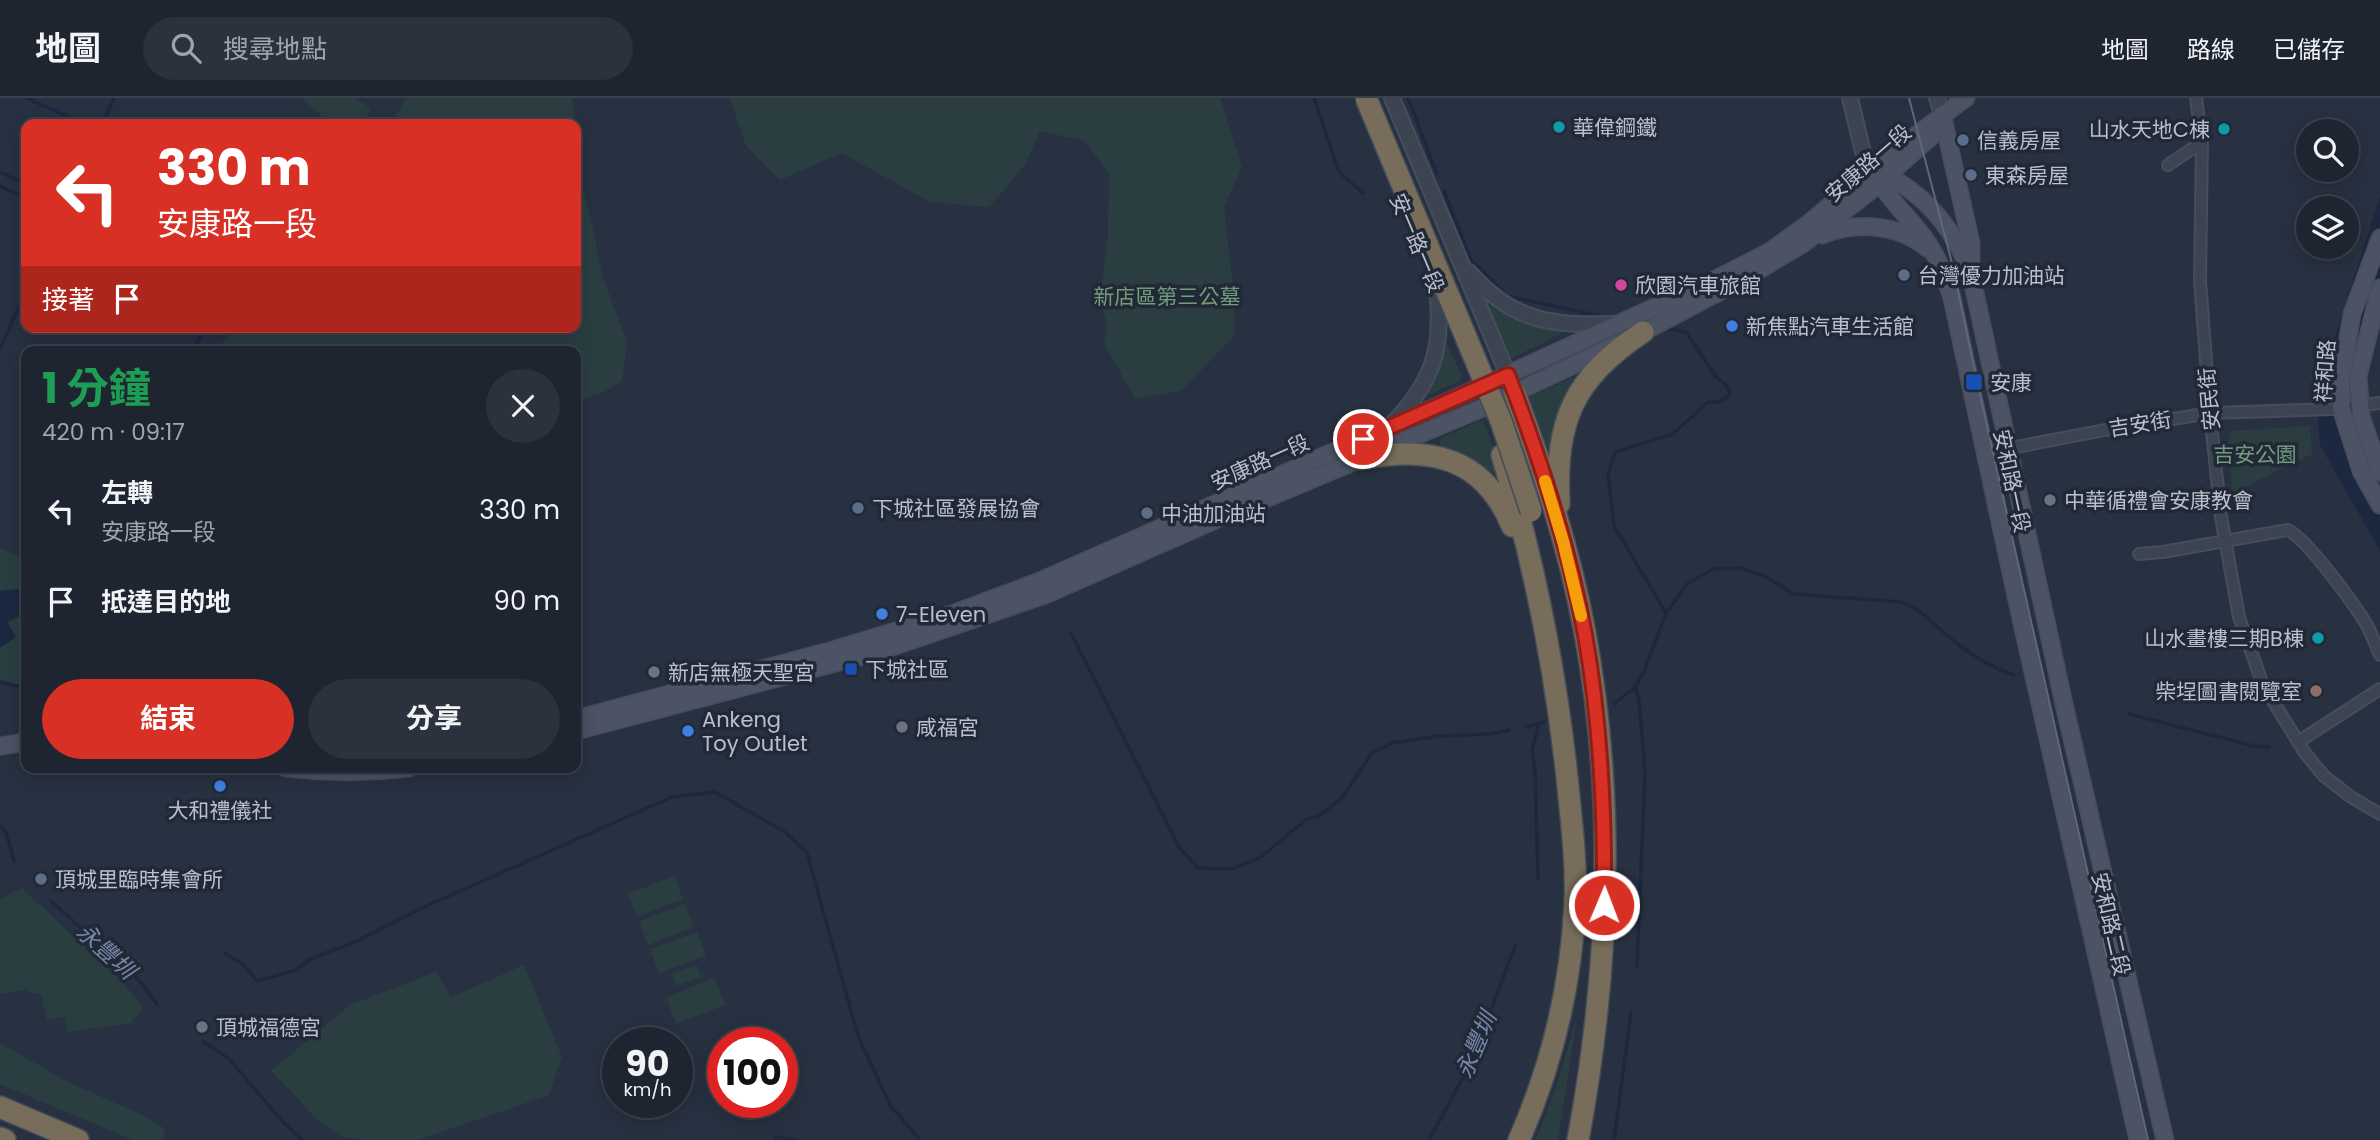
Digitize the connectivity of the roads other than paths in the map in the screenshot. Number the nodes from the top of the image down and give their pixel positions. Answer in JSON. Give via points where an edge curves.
{"nodes":[{"id":1,"x":1356,"y":98,"type":"edge"},
{"id":2,"x":1366,"y":98,"type":"edge"},
{"id":3,"x":1378,"y":98,"type":"edge"},
{"id":4,"x":1392,"y":98,"type":"edge"},
{"id":5,"x":1850,"y":98,"type":"edge"},
{"id":6,"x":1937,"y":98,"type":"edge"},
{"id":7,"x":1966,"y":98,"type":"edge"},
{"id":8,"x":2196,"y":98,"type":"edge"},
{"id":9,"x":1942,"y":114,"type":"junction"},
{"id":10,"x":2202,"y":142,"type":"junction"},
{"id":11,"x":2168,"y":165,"type":"dead end"},
{"id":12,"x":1880,"y":176,"type":"junction"},
{"id":13,"x":1429,"y":188,"type":"junction"},
{"id":14,"x":1400,"y":201,"type":"junction"},
{"id":15,"x":2380,"y":238,"type":"edge"},
{"id":16,"x":1804,"y":243,"type":"junction"},
{"id":17,"x":1935,"y":256,"type":"junction"},
{"id":18,"x":1461,"y":263,"type":"junction"},
{"id":19,"x":1970,"y":270,"type":"junction"},
{"id":20,"x":2380,"y":288,"type":"edge"},
{"id":21,"x":1437,"y":291,"type":"junction"},
{"id":22,"x":1618,"y":324,"type":"junction"},
{"id":23,"x":1643,"y":332,"type":"junction"},
{"id":24,"x":1511,"y":384,"type":"junction"},
{"id":25,"x":1481,"y":398,"type":"junction"},
{"id":26,"x":2380,"y":404,"type":"edge"},
{"id":27,"x":2359,"y":405,"type":"junction"},
{"id":28,"x":2337,"y":409,"type":"junction"},
{"id":29,"x":2210,"y":413,"type":"junction"},
{"id":30,"x":1388,"y":428,"type":"junction"},
{"id":31,"x":2008,"y":448,"type":"junction"},
{"id":32,"x":1985,"y":453,"type":"junction"},
{"id":33,"x":1361,"y":459,"type":"junction"},
{"id":34,"x":2380,"y":472,"type":"edge"},
{"id":35,"x":2380,"y":505,"type":"edge"},
{"id":36,"x":1536,"y":510,"type":"junction"},
{"id":37,"x":1563,"y":541,"type":"junction"},
{"id":38,"x":2225,"y":541,"type":"junction"},
{"id":39,"x":2139,"y":554,"type":"dead end"},
{"id":40,"x":1540,"y":599,"type":"junction"},
{"id":41,"x":2380,"y":655,"type":"edge"},
{"id":42,"x":2380,"y":689,"type":"edge"},
{"id":43,"x":2043,"y":717,"type":"joint"},
{"id":44,"x":581,"y":718,"type":"edge"},
{"id":45,"x":2067,"y":719,"type":"joint"},
{"id":46,"x":581,"y":730,"type":"edge"},
{"id":47,"x":2298,"y":742,"type":"junction"},
{"id":48,"x":21,"y":743,"type":"edge"},
{"id":49,"x":0,"y":746,"type":"edge"},
{"id":50,"x":21,"y":753,"type":"edge"},
{"id":51,"x":0,"y":755,"type":"edge"},
{"id":52,"x":327,"y":773,"type":"edge"},
{"id":53,"x":368,"y":773,"type":"edge"},
{"id":54,"x":2380,"y":814,"type":"edge"},
{"id":55,"x":1575,"y":901,"type":"junction"},
{"id":56,"x":1604,"y":905,"type":"junction"},
{"id":57,"x":2147,"y":1062,"type":"junction"},
{"id":58,"x":2121,"y":1068,"type":"junction"},
{"id":59,"x":0,"y":1107,"type":"edge"},
{"id":60,"x":78,"y":1140,"type":"edge"},
{"id":61,"x":1519,"y":1140,"type":"edge"},
{"id":62,"x":1578,"y":1140,"type":"edge"},
{"id":63,"x":2138,"y":1140,"type":"edge"},
{"id":64,"x":2165,"y":1140,"type":"edge"}],
"edges":[{"from":1,"to":14,"type":"street","name":"安一路一段"},
{"from":2,"to":36,"type":"highway","bridge":true},
{"from":3,"to":36,"type":"highway","via":[[1507,406]]},
{"from":4,"to":13,"type":"street","name":"安一路一段"},
{"from":5,"to":12,"type":"street","via":[[1863,152]]},
{"from":6,"to":9,"type":"street"},
{"from":7,"to":9,"type":"main road"},
{"from":8,"to":10,"type":"street","name":"安民街"},
{"from":9,"to":12,"type":"main road","name":"安康路一段","via":[[1932,136]]},
{"from":9,"to":19,"type":"main road","name":"安和路一段","via":[[1971,243]]},
{"from":10,"to":11,"type":"street"},
{"from":10,"to":29,"type":"street","name":"安民街","via":[[2200,281]]},
{"from":12,"to":16,"type":"main road","name":"安康路一段"},
{"from":12,"to":17,"type":"main road","name":"安和路一段","via":[[1893,203]]},
{"from":12,"to":19,"type":"main road","name":"安和路一段","via":[[1915,192],[1939,216]]},
{"from":12,"to":22,"type":"main road","name":"安康路一段","via":[[1769,252]]},
{"from":13,"to":14,"type":"street"},
{"from":13,"to":18,"type":"street","name":"安一路一段"},
{"from":14,"to":21,"type":"street","name":"安一路一段"},
{"from":15,"to":28,"type":"main road","name":"祥和路","via":[[2352,314]]},
{"from":16,"to":17,"type":"main road","via":[[1843,229],[1876,227],[1902,233]]},
{"from":16,"to":23,"type":"main road","name":"安康路一段"},
{"from":17,"to":32,"type":"main road","name":"安和路一段","via":[[1952,298]]},
{"from":18,"to":22,"type":"street","via":[[1490,294],[1523,314],[1561,324]]},
{"from":18,"to":24,"type":"street","name":"安一路一段"},
{"from":19,"to":31,"type":"main road","name":"安和路一段"},
{"from":20,"to":27,"type":"main road","name":"祥和路","via":[[2358,376]]},
{"from":21,"to":25,"type":"street","name":"安一路一段"},
{"from":21,"to":30,"type":"street","via":[[1440,332],[1431,370],[1409,408]]},
{"from":22,"to":24,"type":"main road","name":"安康路一段"},
{"from":23,"to":24,"type":"main road","name":"安康路一段"},
{"from":23,"to":37,"type":"highway","via":[[1602,363],[1570,409],[1559,469]]},
{"from":24,"to":25,"type":"main road","name":"安康路一段"},
{"from":24,"to":37,"type":"highway"},
{"from":25,"to":30,"type":"main road","name":"安康路一段"},
{"from":25,"to":33,"type":"main road","name":"安康路一段"},
{"from":25,"to":40,"type":"highway","via":[[1509,476]]},
{"from":26,"to":27,"type":"street","name":"吉安街"},
{"from":27,"to":28,"type":"street","name":"吉安街"},
{"from":27,"to":34,"type":"main road","name":"祥和路"},
{"from":28,"to":29,"type":"street","name":"吉安街"},
{"from":28,"to":35,"type":"main road","name":"祥和路"},
{"from":29,"to":31,"type":"street","name":"吉安街"},
{"from":29,"to":38,"type":"street","name":"安民街"},
{"from":30,"to":44,"type":"main road","name":"安康路一段","via":[[1040,581],[955,613]]},
{"from":31,"to":32,"type":"street","name":"吉安街"},
{"from":31,"to":45,"type":"main road","name":"安和路一段"},
{"from":32,"to":43,"type":"main road","name":"安和路一段"},
{"from":33,"to":40,"type":"highway","via":[[1419,453],[1452,461],[1476,475],[1500,501],[1511,522]]},
{"from":33,"to":46,"type":"main road","name":"安康路一段","via":[[1045,595],[877,652]]},
{"from":36,"to":55,"type":"highway","via":[[1558,621],[1575,746],[1583,869]]},
{"from":36,"to":56,"type":"highway","via":[[1557,566],[1572,636]]},
{"from":37,"to":56,"type":"highway","via":[[1591,677],[1603,795]]},
{"from":38,"to":39,"type":"street"},
{"from":38,"to":41,"type":"street","via":[[2288,530],[2298,536],[2367,626]]},
{"from":38,"to":47,"type":"street","name":"安民街","via":[[2239,617],[2263,685]]},
{"from":40,"to":55,"type":"highway","via":[[1562,731]]},
{"from":42,"to":47,"type":"street"},
{"from":43,"to":58,"type":"main road","name":"安和路二段"},
{"from":45,"to":57,"type":"main road","name":"安和路二段"},
{"from":47,"to":54,"type":"street","name":"安民街","via":[[2324,775]]},
{"from":48,"to":49,"type":"main road"},
{"from":50,"to":51,"type":"main road"},
{"from":52,"to":53,"type":"main road"},
{"from":55,"to":61,"type":"highway","via":[[1563,1004]]},
{"from":56,"to":62,"type":"highway","via":[[1592,1048]]},
{"from":57,"to":58,"type":"main road"},
{"from":57,"to":64,"type":"main road","name":"安和路二段"},
{"from":58,"to":63,"type":"main road","name":"安和路二段"},
{"from":59,"to":60,"type":"highway"}]}
